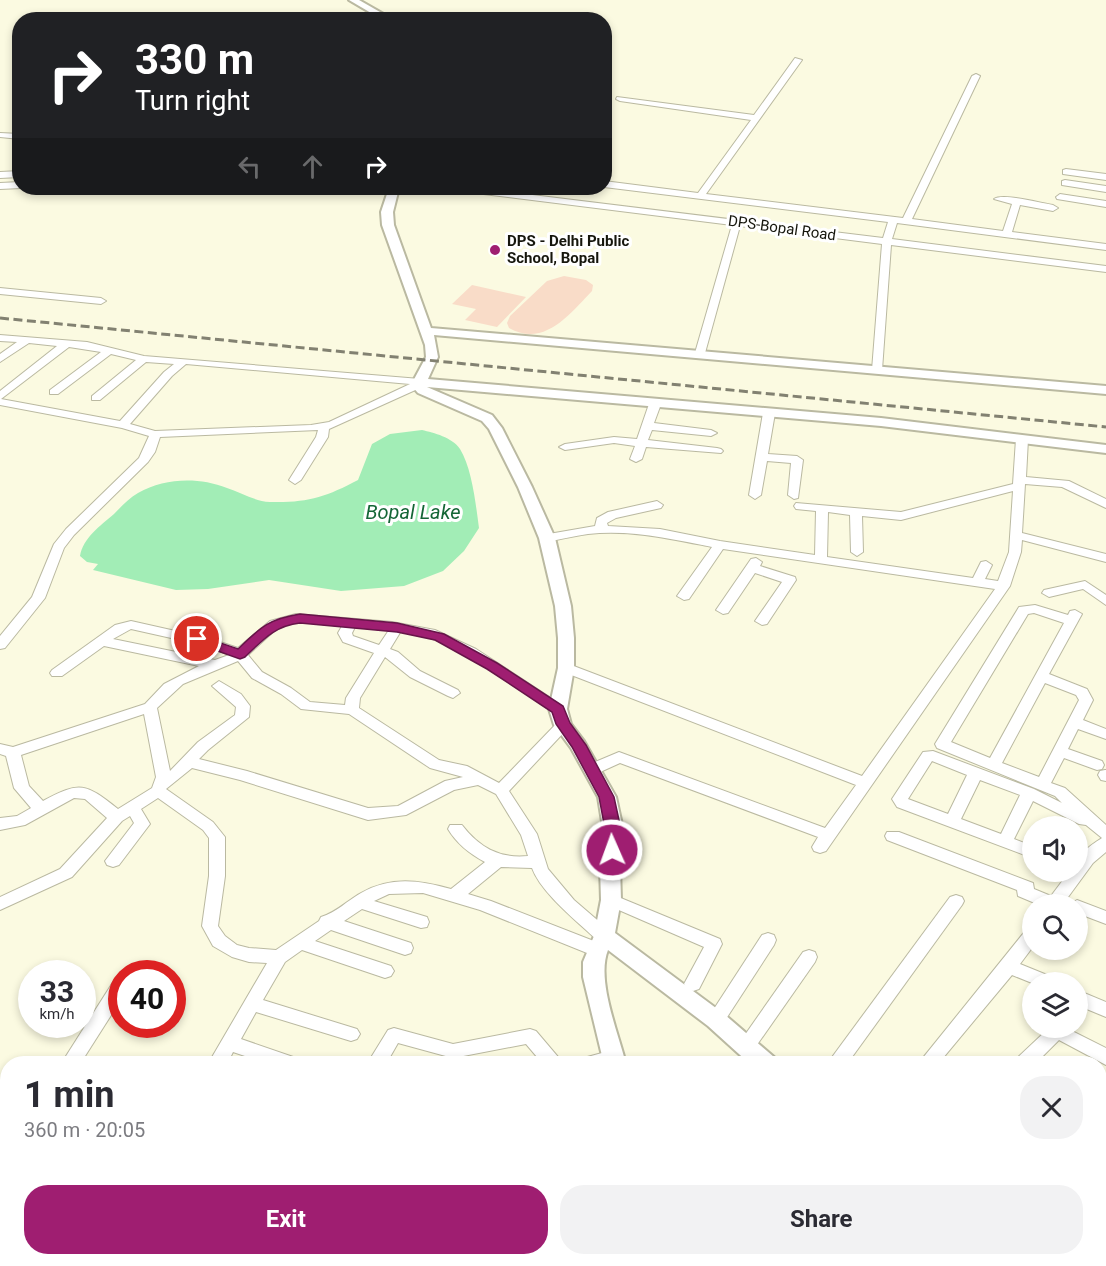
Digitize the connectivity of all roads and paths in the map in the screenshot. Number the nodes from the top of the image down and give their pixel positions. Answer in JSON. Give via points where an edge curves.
{"nodes":[{"id":1,"x":353,"y":0,"type":"edge"},
{"id":2,"x":375,"y":12,"type":"edge"},
{"id":3,"x":798,"y":60,"type":"dead end"},
{"id":4,"x":976,"y":76,"type":"dead end"},
{"id":5,"x":620,"y":99,"type":"dead end"},
{"id":6,"x":755,"y":118,"type":"junction"},
{"id":7,"x":1066,"y":172,"type":"dead end"},
{"id":8,"x":1106,"y":177,"type":"edge"},
{"id":9,"x":1065,"y":183,"type":"dead end"},
{"id":10,"x":612,"y":185,"type":"edge"},
{"id":11,"x":1106,"y":189,"type":"edge"},
{"id":12,"x":392,"y":195,"type":"edge"},
{"id":13,"x":516,"y":195,"type":"edge"},
{"id":14,"x":700,"y":196,"type":"junction"},
{"id":15,"x":1060,"y":197,"type":"dead end"},
{"id":16,"x":998,"y":199,"type":"dead end"},
{"id":17,"x":1106,"y":204,"type":"edge"},
{"id":18,"x":1016,"y":207,"type":"junction"},
{"id":19,"x":1053,"y":208,"type":"dead end"},
{"id":20,"x":1044,"y":215,"type":"dead end"},
{"id":21,"x":906,"y":221,"type":"junction"},
{"id":22,"x":737,"y":222,"type":"junction"},
{"id":23,"x":890,"y":232,"type":"junction"},
{"id":24,"x":1007,"y":234,"type":"junction"},
{"id":25,"x":1106,"y":246,"type":"edge"},
{"id":26,"x":1106,"y":269,"type":"edge"},
{"id":27,"x":0,"y":291,"type":"edge"},
{"id":28,"x":101,"y":301,"type":"dead end"},
{"id":29,"x":426,"y":331,"type":"junction"},
{"id":30,"x":0,"y":338,"type":"edge"},
{"id":31,"x":27,"y":340,"type":"junction"},
{"id":32,"x":68,"y":343,"type":"junction"},
{"id":33,"x":110,"y":350,"type":"junction"},
{"id":34,"x":700,"y":353,"type":"junction"},
{"id":35,"x":0,"y":359,"type":"edge"},
{"id":36,"x":144,"y":359,"type":"junction"},
{"id":37,"x":184,"y":361,"type":"junction"},
{"id":38,"x":877,"y":370,"type":"junction"},
{"id":39,"x":419,"y":384,"type":"junction"},
{"id":40,"x":482,"y":389,"type":"junction"},
{"id":41,"x":1106,"y":390,"type":"edge"},
{"id":42,"x":54,"y":392,"type":"dead end"},
{"id":43,"x":0,"y":396,"type":"edge"},
{"id":44,"x":96,"y":398,"type":"dead end"},
{"id":45,"x":0,"y":402,"type":"edge"},
{"id":46,"x":655,"y":404,"type":"junction"},
{"id":47,"x":769,"y":413,"type":"junction"},
{"id":48,"x":487,"y":418,"type":"junction"},
{"id":49,"x":123,"y":425,"type":"junction"},
{"id":50,"x":648,"y":426,"type":"junction"},
{"id":51,"x":324,"y":427,"type":"junction"},
{"id":52,"x":711,"y":433,"type":"dead end"},
{"id":53,"x":155,"y":434,"type":"junction"},
{"id":54,"x":1022,"y":439,"type":"junction"},
{"id":55,"x":642,"y":442,"type":"junction"},
{"id":56,"x":565,"y":447,"type":"dead end"},
{"id":57,"x":1106,"y":449,"type":"edge"},
{"id":58,"x":717,"y":451,"type":"dead end"},
{"id":59,"x":761,"y":457,"type":"junction"},
{"id":60,"x":636,"y":459,"type":"dead end"},
{"id":61,"x":295,"y":480,"type":"dead end"},
{"id":62,"x":1018,"y":483,"type":"junction"},
{"id":63,"x":755,"y":495,"type":"dead end"},
{"id":64,"x":1106,"y":504,"type":"edge"},
{"id":65,"x":657,"y":505,"type":"dead end"},
{"id":66,"x":822,"y":508,"type":"junction"},
{"id":67,"x":856,"y":513,"type":"junction"},
{"id":68,"x":602,"y":530,"type":"junction"},
{"id":69,"x":1017,"y":535,"type":"junction"},
{"id":70,"x":547,"y":538,"type":"junction"},
{"id":71,"x":720,"y":544,"type":"junction"},
{"id":72,"x":764,"y":551,"type":"junction"},
{"id":73,"x":857,"y":552,"type":"dead end"},
{"id":74,"x":1106,"y":558,"type":"edge"},
{"id":75,"x":821,"y":560,"type":"junction"},
{"id":76,"x":986,"y":565,"type":"dead end"},
{"id":77,"x":752,"y":568,"type":"junction"},
{"id":78,"x":978,"y":580,"type":"junction"},
{"id":79,"x":1003,"y":586,"type":"junction"},
{"id":80,"x":1049,"y":592,"type":"dead end"},
{"id":81,"x":684,"y":596,"type":"dead end"},
{"id":82,"x":1106,"y":601,"type":"edge"},
{"id":83,"x":723,"y":610,"type":"dead end"},
{"id":84,"x":762,"y":621,"type":"dead end"},
{"id":85,"x":351,"y":623,"type":"junction"},
{"id":86,"x":397,"y":627,"type":"junction"},
{"id":87,"x":101,"y":641,"type":"junction"},
{"id":88,"x":0,"y":645,"type":"edge"},
{"id":89,"x":383,"y":650,"type":"junction"},
{"id":90,"x":240,"y":654,"type":"junction"},
{"id":91,"x":217,"y":665,"type":"junction"},
{"id":92,"x":566,"y":668,"type":"junction"},
{"id":93,"x":57,"y":673,"type":"dead end"},
{"id":94,"x":1040,"y":676,"type":"junction"},
{"id":95,"x":219,"y":686,"type":"dead end"},
{"id":96,"x":453,"y":693,"type":"dead end"},
{"id":97,"x":150,"y":707,"type":"junction"},
{"id":98,"x":352,"y":710,"type":"junction"},
{"id":99,"x":561,"y":717,"type":"junction"},
{"id":100,"x":1074,"y":722,"type":"junction"},
{"id":101,"x":1106,"y":734,"type":"edge"},
{"id":102,"x":7,"y":750,"type":"edge"},
{"id":103,"x":1059,"y":751,"type":"junction"},
{"id":104,"x":189,"y":762,"type":"junction"},
{"id":105,"x":993,"y":765,"type":"junction"},
{"id":106,"x":593,"y":769,"type":"junction"},
{"id":107,"x":976,"y":772,"type":"junction"},
{"id":108,"x":1102,"y":772,"type":"edge"},
{"id":109,"x":481,"y":779,"type":"junction"},
{"id":110,"x":864,"y":782,"type":"junction"},
{"id":111,"x":160,"y":788,"type":"junction"},
{"id":112,"x":1036,"y":788,"type":"junction"},
{"id":113,"x":501,"y":790,"type":"junction"},
{"id":114,"x":133,"y":807,"type":"junction"},
{"id":115,"x":42,"y":809,"type":"junction"},
{"id":116,"x":117,"y":817,"type":"junction"},
{"id":117,"x":952,"y":822,"type":"junction"},
{"id":118,"x":0,"y":824,"type":"edge"},
{"id":119,"x":456,"y":829,"type":"dead end"},
{"id":120,"x":1106,"y":834,"type":"edge"},
{"id":121,"x":893,"y":836,"type":"dead end"},
{"id":122,"x":1005,"y":841,"type":"junction"},
{"id":123,"x":1106,"y":843,"type":"edge"},
{"id":124,"x":1022,"y":848,"type":"edge"},
{"id":125,"x":113,"y":861,"type":"dead end"},
{"id":126,"x":497,"y":861,"type":"junction"},
{"id":127,"x":537,"y":861,"type":"junction"},
{"id":128,"x":1031,"y":894,"type":"edge"},
{"id":129,"x":1068,"y":894,"type":"edge"},
{"id":130,"x":456,"y":895,"type":"junction"},
{"id":131,"x":611,"y":900,"type":"junction"},
{"id":132,"x":956,"y":900,"type":"dead end"},
{"id":133,"x":359,"y":902,"type":"junction"},
{"id":134,"x":0,"y":904,"type":"edge"},
{"id":135,"x":1088,"y":912,"type":"edge"},
{"id":136,"x":1106,"y":918,"type":"edge"},
{"id":137,"x":327,"y":922,"type":"junction"},
{"id":138,"x":421,"y":922,"type":"dead end"},
{"id":139,"x":768,"y":940,"type":"dead end"},
{"id":140,"x":301,"y":943,"type":"junction"},
{"id":141,"x":601,"y":943,"type":"junction"},
{"id":142,"x":405,"y":948,"type":"dead end"},
{"id":143,"x":1022,"y":948,"type":"edge"},
{"id":144,"x":279,"y":957,"type":"junction"},
{"id":145,"x":809,"y":957,"type":"dead end"},
{"id":146,"x":1009,"y":966,"type":"junction"},
{"id":147,"x":385,"y":971,"type":"dead end"},
{"id":148,"x":1023,"y":972,"type":"edge"},
{"id":149,"x":693,"y":984,"type":"dead end"},
{"id":150,"x":1088,"y":1002,"type":"edge"},
{"id":151,"x":108,"y":1004,"type":"edge"},
{"id":152,"x":252,"y":1004,"type":"junction"},
{"id":153,"x":1106,"y":1010,"type":"edge"},
{"id":154,"x":716,"y":1020,"type":"junction"},
{"id":155,"x":351,"y":1034,"type":"dead end"},
{"id":156,"x":229,"y":1043,"type":"junction"},
{"id":157,"x":746,"y":1047,"type":"junction"},
{"id":158,"x":75,"y":1056,"type":"edge"},
{"id":159,"x":222,"y":1056,"type":"edge"},
{"id":160,"x":269,"y":1056,"type":"edge"},
{"id":161,"x":381,"y":1056,"type":"edge"},
{"id":162,"x":548,"y":1056,"type":"edge"},
{"id":163,"x":613,"y":1056,"type":"edge"},
{"id":164,"x":757,"y":1056,"type":"edge"},
{"id":165,"x":842,"y":1056,"type":"edge"},
{"id":166,"x":934,"y":1056,"type":"edge"},
{"id":167,"x":1030,"y":1056,"type":"edge"},
{"id":168,"x":1104,"y":1056,"type":"edge"}],
"edges":[{"from":1,"to":2,"type":"street"},
{"from":3,"to":6,"type":"street"},
{"from":4,"to":21,"type":"street"},
{"from":5,"to":6,"type":"street"},
{"from":6,"to":14,"type":"street"},
{"from":7,"to":8,"type":"street"},
{"from":9,"to":11,"type":"street"},
{"from":10,"to":14,"type":"street"},
{"from":12,"to":29,"type":"street","via":[[388,225]]},
{"from":13,"to":22,"type":"street","name":"DPS-Bopal Road"},
{"from":14,"to":23,"type":"street"},
{"from":15,"to":17,"type":"street"},
{"from":16,"to":18,"type":"street"},
{"from":18,"to":19,"type":"street"},
{"from":18,"to":20,"type":"street"},
{"from":18,"to":24,"type":"street"},
{"from":21,"to":23,"type":"street"},
{"from":21,"to":24,"type":"street"},
{"from":22,"to":23,"type":"street","name":"DPS-Bopal Road"},
{"from":22,"to":34,"type":"street"},
{"from":23,"to":26,"type":"street","name":"DPS-Bopal Road"},
{"from":23,"to":38,"type":"street"},
{"from":24,"to":25,"type":"street"},
{"from":27,"to":28,"type":"street"},
{"from":29,"to":34,"type":"street"},
{"from":29,"to":39,"type":"street","via":[[432,357]]},
{"from":30,"to":31,"type":"street"},
{"from":31,"to":32,"type":"street"},
{"from":31,"to":35,"type":"street"},
{"from":32,"to":33,"type":"street"},
{"from":32,"to":43,"type":"street"},
{"from":33,"to":36,"type":"street"},
{"from":33,"to":42,"type":"street"},
{"from":34,"to":38,"type":"street"},
{"from":36,"to":37,"type":"street"},
{"from":36,"to":44,"type":"street"},
{"from":37,"to":39,"type":"street"},
{"from":37,"to":49,"type":"street"},
{"from":38,"to":41,"type":"street"},
{"from":39,"to":40,"type":"street"},
{"from":39,"to":48,"type":"street","via":[[423,390]]},
{"from":39,"to":51,"type":"street"},
{"from":40,"to":46,"type":"street"},
{"from":40,"to":48,"type":"street"},
{"from":45,"to":49,"type":"street"},
{"from":46,"to":47,"type":"street"},
{"from":46,"to":50,"type":"street"},
{"from":47,"to":54,"type":"street"},
{"from":47,"to":59,"type":"street"},
{"from":48,"to":70,"type":"street","via":[[504,443]]},
{"from":49,"to":53,"type":"street"},
{"from":50,"to":52,"type":"street"},
{"from":50,"to":55,"type":"street"},
{"from":51,"to":53,"type":"street"},
{"from":51,"to":61,"type":"street","via":[[322,437]]},
{"from":53,"to":88,"type":"street","via":[[144,460],[58,547],[38,598]]},
{"from":54,"to":57,"type":"street"},
{"from":54,"to":62,"type":"street"},
{"from":55,"to":56,"type":"street","via":[[614,440]]},
{"from":55,"to":58,"type":"street"},
{"from":55,"to":60,"type":"street"},
{"from":59,"to":63,"type":"street"},
{"from":59,"to":66,"type":"street","via":[[797,460],[797,501]]},
{"from":62,"to":64,"type":"street","via":[[1065,484]]},
{"from":62,"to":67,"type":"street","via":[[918,513]]},
{"from":62,"to":69,"type":"street"},
{"from":65,"to":68,"type":"street","via":[[612,515],[601,521]]},
{"from":66,"to":67,"type":"street"},
{"from":66,"to":75,"type":"street"},
{"from":67,"to":73,"type":"street"},
{"from":68,"to":70,"type":"street"},
{"from":68,"to":71,"type":"street","via":[[660,533]]},
{"from":69,"to":74,"type":"street"},
{"from":69,"to":79,"type":"street"},
{"from":70,"to":92,"type":"street","via":[[563,606]]},
{"from":71,"to":72,"type":"street"},
{"from":71,"to":81,"type":"street"},
{"from":72,"to":75,"type":"street"},
{"from":72,"to":77,"type":"street"},
{"from":75,"to":78,"type":"street"},
{"from":76,"to":78,"type":"street"},
{"from":77,"to":83,"type":"street"},
{"from":77,"to":84,"type":"street","via":[[790,580]]},
{"from":78,"to":79,"type":"street"},
{"from":79,"to":110,"type":"street"},
{"from":80,"to":82,"type":"street","via":[[1085,585]]},
{"from":85,"to":86,"type":"street"},
{"from":85,"to":89,"type":"street","via":[[345,633],[348,639]]},
{"from":85,"to":90,"type":"street","via":[[300,618],[281,621]]},
{"from":86,"to":89,"type":"street"},
{"from":86,"to":99,"type":"street","via":[[440,637],[492,666]]},
{"from":87,"to":90,"type":"street","via":[[131,625],[211,643]]},
{"from":87,"to":91,"type":"street"},
{"from":87,"to":93,"type":"street"},
{"from":89,"to":96,"type":"street","via":[[415,674]]},
{"from":89,"to":98,"type":"street","via":[[353,698]]},
{"from":90,"to":91,"type":"street"},
{"from":90,"to":98,"type":"street","via":[[257,675],[306,706]]},
{"from":91,"to":97,"type":"street","via":[[180,678],[161,691]]},
{"from":92,"to":99,"type":"street"},
{"from":92,"to":110,"type":"street"},
{"from":94,"to":100,"type":"street","via":[[1086,695]]},
{"from":94,"to":105,"type":"street"},
{"from":94,"to":105,"type":"street","via":[[1074,617],[1024,610],[942,744]]},
{"from":95,"to":104,"type":"street","via":[[243,706],[242,717],[216,735]]},
{"from":97,"to":102,"type":"street"},
{"from":97,"to":111,"type":"street","via":[[164,777]]},
{"from":98,"to":109,"type":"street","via":[[435,764]]},
{"from":99,"to":106,"type":"street"},
{"from":99,"to":113,"type":"street"},
{"from":100,"to":101,"type":"street"},
{"from":100,"to":103,"type":"street"},
{"from":102,"to":115,"type":"street","via":[[22,788]]},
{"from":103,"to":108,"type":"street"},
{"from":103,"to":112,"type":"street"},
{"from":104,"to":109,"type":"street","via":[[368,814],[401,811],[450,785]]},
{"from":104,"to":111,"type":"street"},
{"from":105,"to":112,"type":"street"},
{"from":106,"to":110,"type":"street","via":[[620,757],[824,841]]},
{"from":106,"to":131,"type":"street","via":[[606,797],[614,834]]},
{"from":107,"to":112,"type":"street"},
{"from":107,"to":117,"type":"street"},
{"from":107,"to":117,"type":"street","via":[[928,756],[900,799]]},
{"from":109,"to":113,"type":"street"},
{"from":111,"to":114,"type":"street"},
{"from":111,"to":144,"type":"street","via":[[217,837],[217,876],[210,926],[219,941],[249,955]]},
{"from":112,"to":120,"type":"street"},
{"from":112,"to":122,"type":"street"},
{"from":113,"to":127,"type":"street","via":[[529,834]]},
{"from":114,"to":116,"type":"street"},
{"from":114,"to":125,"type":"street","via":[[142,824]]},
{"from":115,"to":116,"type":"street","via":[[72,792],[89,794]]},
{"from":115,"to":118,"type":"street","via":[[20,821]]},
{"from":116,"to":134,"type":"street","via":[[66,873]]},
{"from":117,"to":122,"type":"street"},
{"from":119,"to":126,"type":"street","via":[[469,846]]},
{"from":121,"to":128,"type":"street","via":[[1027,887],[1024,892]]},
{"from":122,"to":124,"type":"street"},
{"from":123,"to":129,"type":"street","via":[[1087,859]]},
{"from":126,"to":127,"type":"street"},
{"from":126,"to":130,"type":"street"},
{"from":127,"to":141,"type":"street"},
{"from":130,"to":133,"type":"street","via":[[403,886],[387,888]]},
{"from":130,"to":141,"type":"street"},
{"from":131,"to":141,"type":"street"},
{"from":131,"to":149,"type":"street","via":[[714,944]]},
{"from":132,"to":165,"type":"street"},
{"from":133,"to":137,"type":"street"},
{"from":133,"to":138,"type":"street"},
{"from":135,"to":136,"type":"street"},
{"from":137,"to":140,"type":"street"},
{"from":137,"to":142,"type":"street"},
{"from":139,"to":154,"type":"street"},
{"from":140,"to":144,"type":"street"},
{"from":140,"to":147,"type":"street"},
{"from":141,"to":154,"type":"street"},
{"from":141,"to":163,"type":"street","via":[[593,962],[593,977]]},
{"from":143,"to":146,"type":"street"},
{"from":144,"to":152,"type":"street"},
{"from":145,"to":157,"type":"street"},
{"from":146,"to":148,"type":"street"},
{"from":146,"to":166,"type":"street"},
{"from":150,"to":153,"type":"street"},
{"from":151,"to":158,"type":"street"},
{"from":152,"to":155,"type":"street"},
{"from":152,"to":156,"type":"street"},
{"from":154,"to":157,"type":"street"},
{"from":156,"to":159,"type":"street"},
{"from":156,"to":160,"type":"street"},
{"from":157,"to":164,"type":"street"},
{"from":161,"to":162,"type":"street","via":[[394,1035],[453,1051],[530,1036]]},
{"from":167,"to":168,"type":"street","via":[[1057,1031]]}]}
